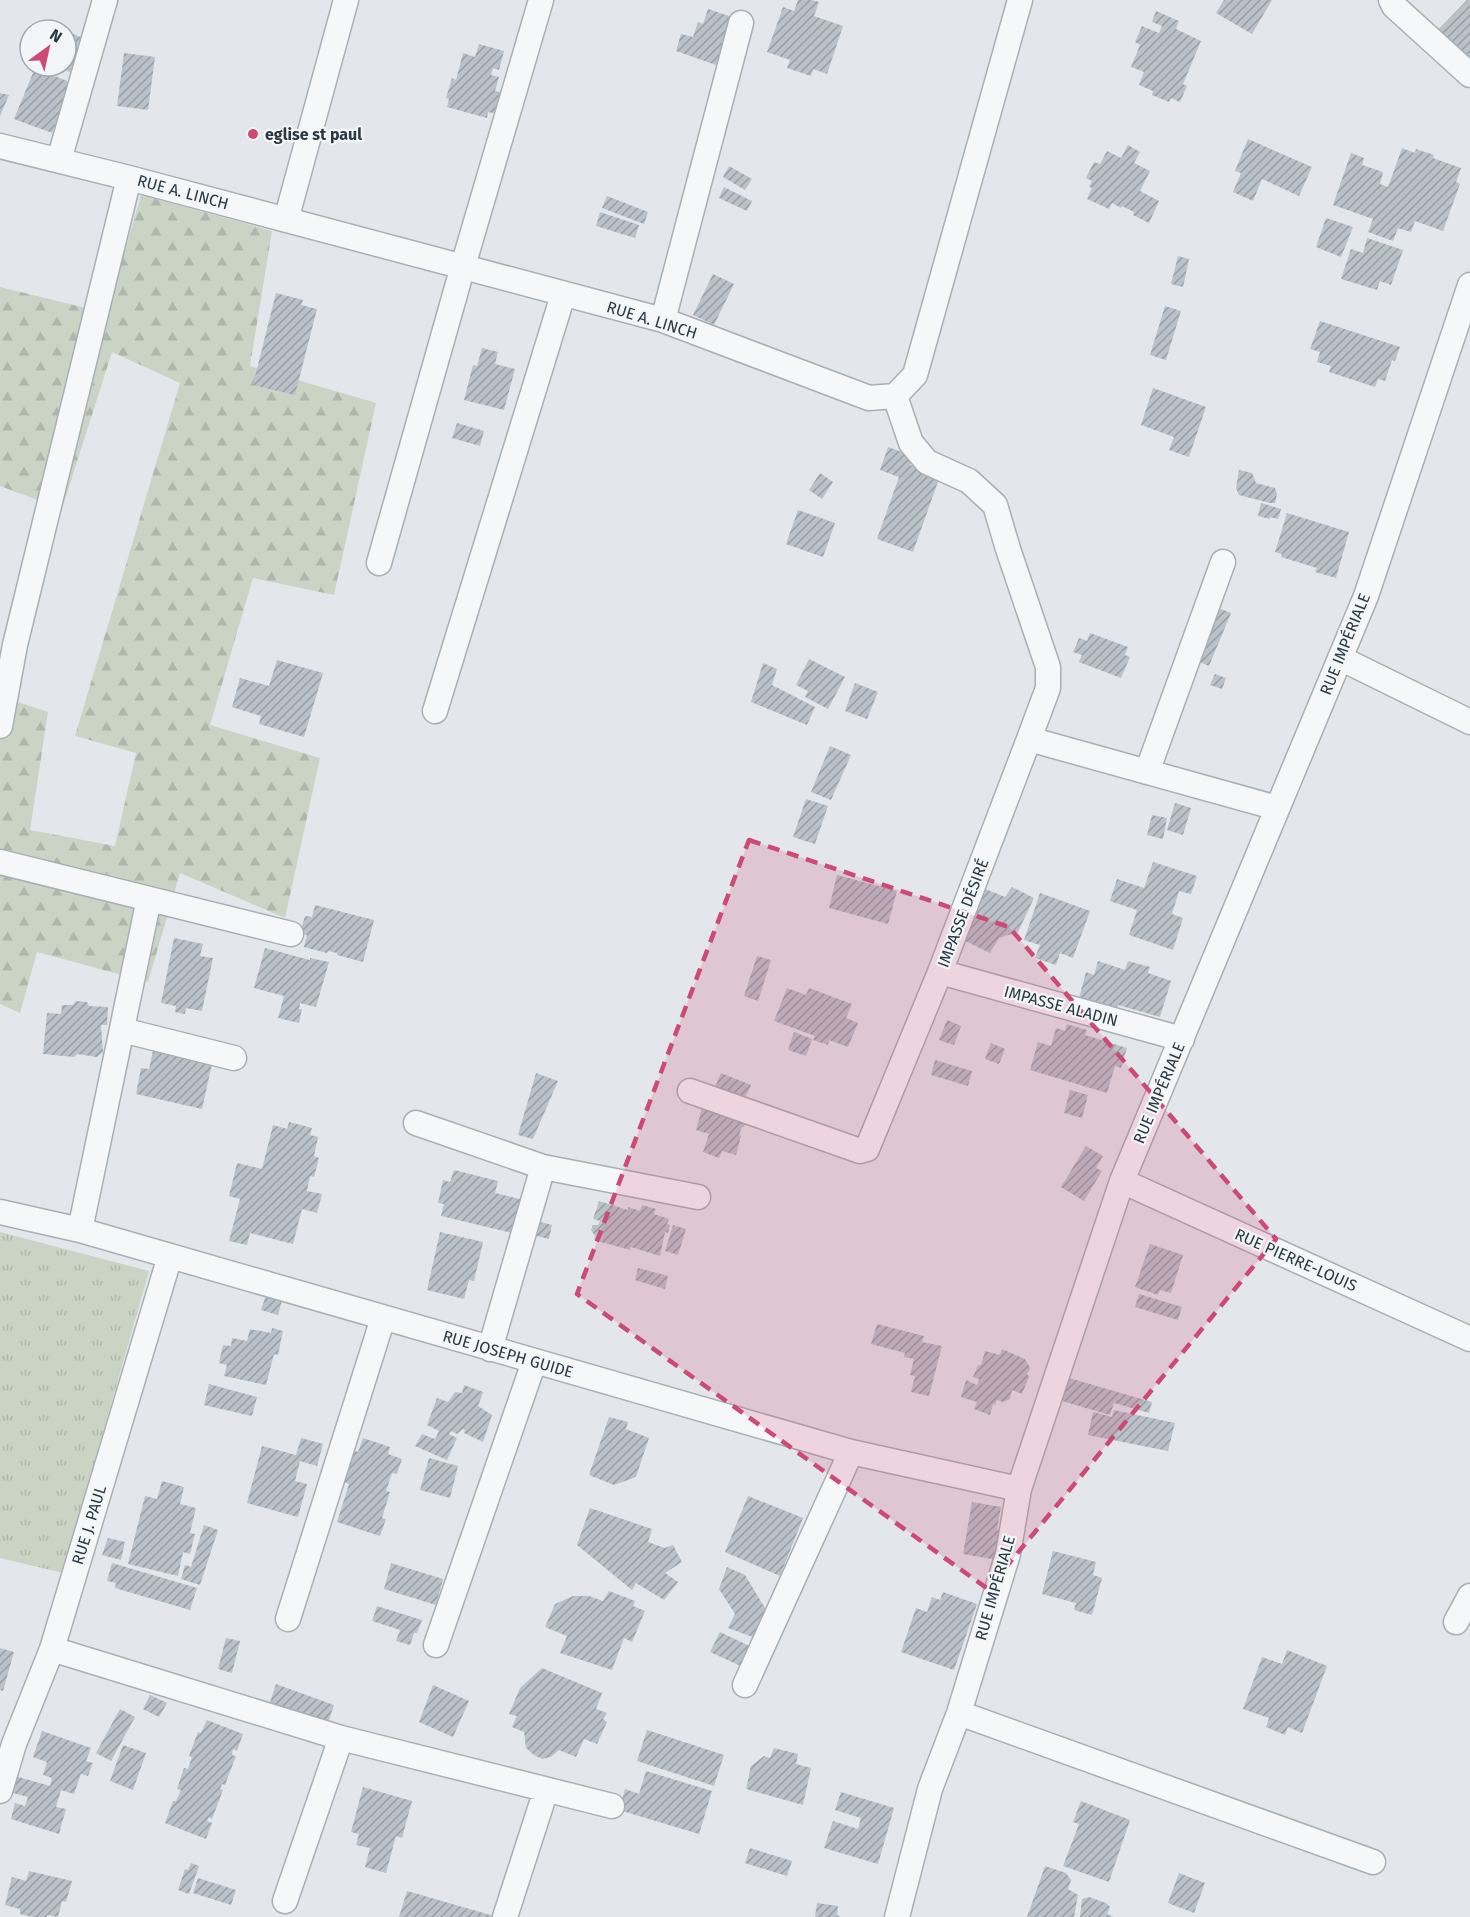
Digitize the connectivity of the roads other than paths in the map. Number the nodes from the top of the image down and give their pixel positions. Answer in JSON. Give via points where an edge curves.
{"nodes":[{"id":1,"x":105,"y":0,"type":"edge"},
{"id":2,"x":346,"y":0,"type":"edge"},
{"id":3,"x":541,"y":0,"type":"edge"},
{"id":4,"x":1020,"y":0,"type":"edge"},
{"id":5,"x":1391,"y":0,"type":"edge"},
{"id":6,"x":741,"y":23,"type":"dead end"},
{"id":7,"x":1470,"y":75,"type":"edge"},
{"id":8,"x":0,"y":146,"type":"edge"},
{"id":9,"x":59,"y":160,"type":"junction"},
{"id":10,"x":129,"y":178,"type":"junction"},
{"id":11,"x":286,"y":220,"type":"junction"},
{"id":12,"x":463,"y":266,"type":"junction"},
{"id":13,"x":1470,"y":285,"type":"edge"},
{"id":14,"x":563,"y":295,"type":"junction"},
{"id":15,"x":663,"y":320,"type":"junction"},
{"id":16,"x":895,"y":396,"type":"junction"},
{"id":17,"x":1223,"y":562,"type":"dead end"},
{"id":18,"x":379,"y":563,"type":"dead end"},
{"id":19,"x":1340,"y":658,"type":"junction"},
{"id":20,"x":435,"y":711,"type":"dead end"},
{"id":21,"x":1470,"y":722,"type":"edge"},
{"id":22,"x":0,"y":726,"type":"edge"},
{"id":23,"x":1029,"y":739,"type":"junction"},
{"id":24,"x":1147,"y":772,"type":"junction"},
{"id":25,"x":1277,"y":808,"type":"junction"},
{"id":26,"x":0,"y":862,"type":"edge"},
{"id":27,"x":149,"y":899,"type":"junction"},
{"id":28,"x":291,"y":934,"type":"dead end"},
{"id":29,"x":940,"y":972,"type":"junction"},
{"id":30,"x":122,"y":1030,"type":"junction"},
{"id":31,"x":1182,"y":1039,"type":"junction"},
{"id":32,"x":234,"y":1058,"type":"dead end"},
{"id":33,"x":690,"y":1091,"type":"dead end"},
{"id":34,"x":416,"y":1123,"type":"dead end"},
{"id":35,"x":543,"y":1167,"type":"junction"},
{"id":36,"x":1122,"y":1181,"type":"junction"},
{"id":37,"x":698,"y":1197,"type":"dead end"},
{"id":38,"x":0,"y":1212,"type":"edge"},
{"id":39,"x":80,"y":1230,"type":"junction"},
{"id":40,"x":170,"y":1256,"type":"junction"},
{"id":41,"x":383,"y":1318,"type":"junction"},
{"id":42,"x":1470,"y":1339,"type":"edge"},
{"id":43,"x":490,"y":1349,"type":"junction"},
{"id":44,"x":534,"y":1362,"type":"junction"},
{"id":45,"x":851,"y":1452,"type":"junction"},
{"id":46,"x":1019,"y":1489,"type":"junction"},
{"id":47,"x":1470,"y":1596,"type":"edge"},
{"id":48,"x":288,"y":1619,"type":"dead end"},
{"id":49,"x":1456,"y":1622,"type":"dead end"},
{"id":50,"x":436,"y":1645,"type":"dead end"},
{"id":51,"x":52,"y":1649,"type":"junction"},
{"id":52,"x":745,"y":1685,"type":"dead end"},
{"id":53,"x":959,"y":1713,"type":"junction"},
{"id":54,"x":341,"y":1738,"type":"junction"},
{"id":55,"x":7,"y":1742,"type":"edge"},
{"id":56,"x":546,"y":1790,"type":"junction"},
{"id":57,"x":0,"y":1791,"type":"edge"},
{"id":58,"x":612,"y":1806,"type":"dead end"},
{"id":59,"x":1373,"y":1862,"type":"dead end"},
{"id":60,"x":285,"y":1901,"type":"dead end"},
{"id":61,"x":505,"y":1917,"type":"edge"},
{"id":62,"x":897,"y":1917,"type":"edge"}],
"edges":[{"from":1,"to":9,"type":"street"},
{"from":2,"to":11,"type":"street"},
{"from":3,"to":12,"type":"street"},
{"from":4,"to":16,"type":"street","via":[[915,375]]},
{"from":5,"to":7,"type":"street"},
{"from":6,"to":15,"type":"street"},
{"from":8,"to":9,"type":"street","name":"RUE A. LINCH"},
{"from":9,"to":10,"type":"street","name":"RUE A. LINCH"},
{"from":10,"to":11,"type":"street","name":"RUE A. LINCH"},
{"from":10,"to":22,"type":"street","via":[[15,645]]},
{"from":11,"to":12,"type":"street","name":"RUE A. LINCH"},
{"from":12,"to":14,"type":"street","name":"RUE A. LINCH"},
{"from":12,"to":18,"type":"street"},
{"from":13,"to":19,"type":"street","name":"RUE IMPÉRIALE","via":[[1365,596]]},
{"from":14,"to":15,"type":"street","name":"RUE A. LINCH"},
{"from":14,"to":20,"type":"street"},
{"from":15,"to":16,"type":"street","name":"RUE A. LINCH","via":[[869,398]]},
{"from":16,"to":23,"type":"street","name":"IMPASSE DÉSIRÉ","via":[[911,443],[927,462],[969,481],[995,505],[1048,667],[1048,688]]},
{"from":17,"to":24,"type":"street"},
{"from":19,"to":21,"type":"street"},
{"from":19,"to":25,"type":"street","name":"RUE IMPÉRIALE"},
{"from":23,"to":24,"type":"street"},
{"from":23,"to":29,"type":"street","name":"IMPASSE DÉSIRÉ"},
{"from":24,"to":25,"type":"street"},
{"from":25,"to":31,"type":"street","name":"RUE IMPÉRIALE"},
{"from":26,"to":27,"type":"street"},
{"from":27,"to":28,"type":"street"},
{"from":27,"to":30,"type":"street"},
{"from":29,"to":31,"type":"street","name":"IMPASSE ALADIN"},
{"from":29,"to":33,"type":"street","name":"IMPASSE DÉSIRÉ","via":[[864,1152]]},
{"from":30,"to":32,"type":"street"},
{"from":30,"to":39,"type":"street"},
{"from":31,"to":36,"type":"street","name":"RUE IMPÉRIALE"},
{"from":34,"to":35,"type":"street"},
{"from":35,"to":37,"type":"street"},
{"from":35,"to":43,"type":"street"},
{"from":36,"to":42,"type":"street","name":"RUE PIERRE-LOUIS"},
{"from":36,"to":46,"type":"street","name":"RUE IMPÉRIALE"},
{"from":38,"to":39,"type":"street","name":"RUE JOSEPH GUIDE"},
{"from":39,"to":40,"type":"street","name":"RUE JOSEPH GUIDE"},
{"from":40,"to":41,"type":"street","name":"RUE JOSEPH GUIDE"},
{"from":40,"to":51,"type":"street","name":"RUE J. PAUL"},
{"from":41,"to":43,"type":"street","name":"RUE JOSEPH GUIDE"},
{"from":41,"to":48,"type":"street"},
{"from":43,"to":44,"type":"street","name":"RUE JOSEPH GUIDE"},
{"from":44,"to":45,"type":"street","name":"RUE JOSEPH GUIDE"},
{"from":44,"to":50,"type":"street"},
{"from":45,"to":46,"type":"street","name":"RUE JOSEPH GUIDE"},
{"from":45,"to":52,"type":"street"},
{"from":46,"to":53,"type":"street","name":"RUE IMPÉRIALE","via":[[1008,1554]]},
{"from":47,"to":49,"type":"street"},
{"from":51,"to":54,"type":"street"},
{"from":51,"to":55,"type":"street","name":"RUE J. PAUL"},
{"from":53,"to":59,"type":"street"},
{"from":53,"to":62,"type":"street","name":"RUE IMPÉRIALE","via":[[930,1789]]},
{"from":54,"to":56,"type":"street"},
{"from":54,"to":60,"type":"street"},
{"from":55,"to":57,"type":"street","name":"RUE J. PAUL"},
{"from":56,"to":58,"type":"street"},
{"from":56,"to":61,"type":"street"}]}
